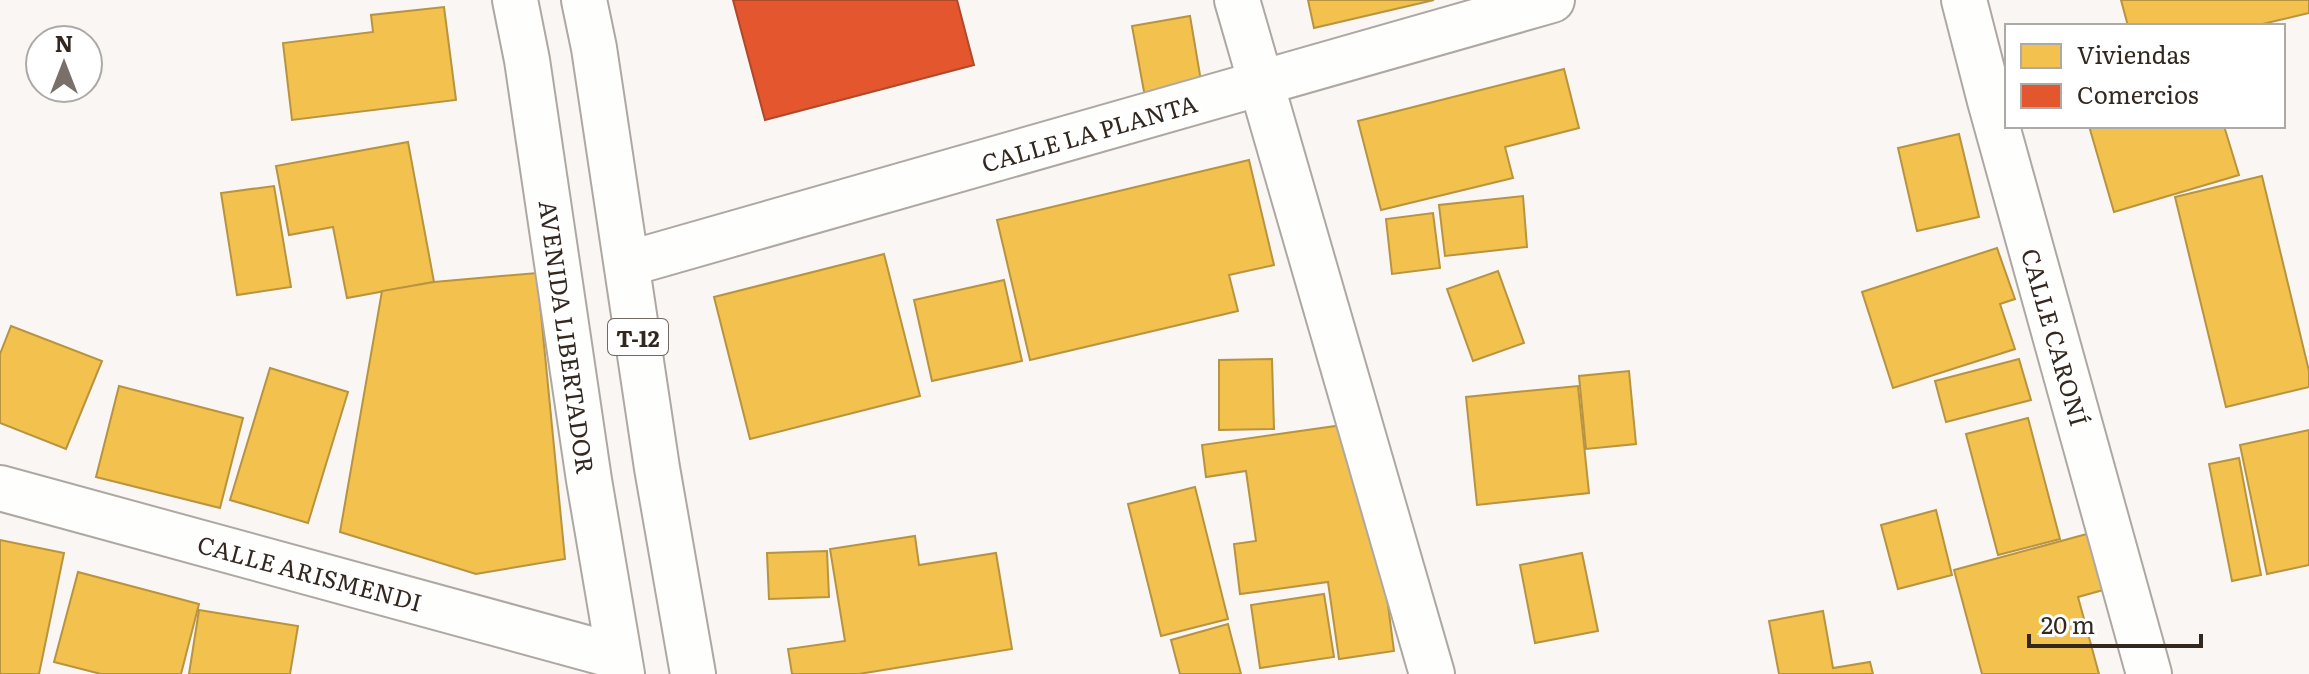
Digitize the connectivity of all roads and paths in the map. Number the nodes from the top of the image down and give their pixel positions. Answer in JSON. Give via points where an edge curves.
{"nodes":[{"id":1,"x":515,"y":0,"type":"edge"},
{"id":2,"x":584,"y":0,"type":"edge"},
{"id":3,"x":1237,"y":0,"type":"edge"},
{"id":4,"x":1552,"y":0,"type":"edge"},
{"id":5,"x":1964,"y":0,"type":"edge"},
{"id":6,"x":1261,"y":83,"type":"junction"},
{"id":7,"x":627,"y":264,"type":"junction"},
{"id":8,"x":0,"y":488,"type":"edge"},
{"id":9,"x":621,"y":665,"type":"edge"},
{"id":10,"x":693,"y":674,"type":"edge"},
{"id":11,"x":1432,"y":674,"type":"edge"},
{"id":12,"x":2149,"y":674,"type":"edge"}],
"edges":[{"from":1,"to":9,"type":"main road","name":"AVENIDA LIBERTADOR"},
{"from":2,"to":7,"type":"main road","number":"T-12"},
{"from":3,"to":6,"type":"main road"},
{"from":4,"to":6,"type":"main road","name":"CALLE LA PLANTA"},
{"from":5,"to":12,"type":"main road","name":"CALLE CARONÍ"},
{"from":6,"to":7,"type":"main road","name":"CALLE LA PLANTA"},
{"from":6,"to":11,"type":"main road"},
{"from":7,"to":10,"type":"main road","number":"T-12"},
{"from":8,"to":9,"type":"main road","name":"CALLE ARISMENDI"}]}
